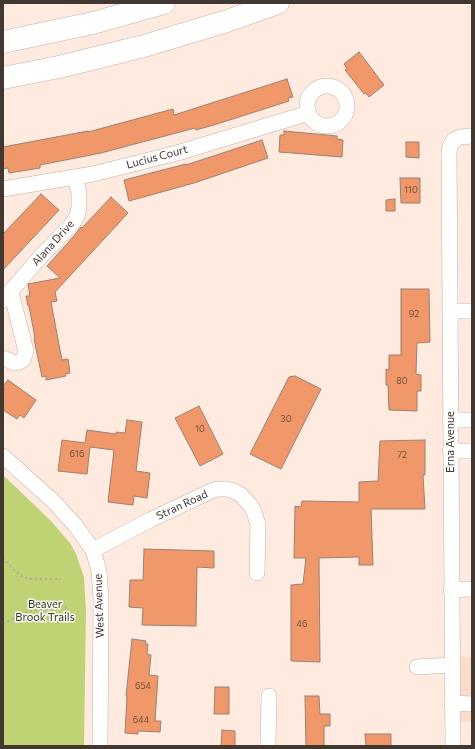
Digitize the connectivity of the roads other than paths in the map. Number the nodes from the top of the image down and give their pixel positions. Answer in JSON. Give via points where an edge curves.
{"nodes":[{"id":1,"x":164,"y":3,"type":"edge"},
{"id":2,"x":278,"y":3,"type":"edge"},
{"id":3,"x":3,"y":42,"type":"edge"},
{"id":4,"x":3,"y":78,"type":"edge"},
{"id":5,"x":309,"y":113,"type":"dead end"},
{"id":6,"x":472,"y":136,"type":"edge"},
{"id":7,"x":75,"y":177,"type":"junction"},
{"id":8,"x":3,"y":189,"type":"edge"},
{"id":9,"x":7,"y":296,"type":"edge"},
{"id":10,"x":472,"y":310,"type":"edge"},
{"id":11,"x":450,"y":311,"type":"junction"},
{"id":12,"x":3,"y":358,"type":"edge"},
{"id":13,"x":450,"y":420,"type":"junction"},
{"id":14,"x":472,"y":420,"type":"edge"},
{"id":15,"x":450,"y":451,"type":"junction"},
{"id":16,"x":472,"y":451,"type":"edge"},
{"id":17,"x":3,"y":456,"type":"edge"},
{"id":18,"x":93,"y":550,"type":"junction"},
{"id":19,"x":257,"y":573,"type":"dead end"},
{"id":20,"x":472,"y":589,"type":"edge"},
{"id":21,"x":451,"y":590,"type":"junction"},
{"id":22,"x":452,"y":665,"type":"junction"},
{"id":23,"x":418,"y":667,"type":"dead end"},
{"id":24,"x":269,"y":696,"type":"dead end"},
{"id":25,"x":452,"y":703,"type":"junction"},
{"id":26,"x":472,"y":704,"type":"edge"},
{"id":27,"x":100,"y":746,"type":"edge"},
{"id":28,"x":268,"y":746,"type":"edge"},
{"id":29,"x":453,"y":746,"type":"edge"}],
"edges":[{"from":1,"to":3,"type":"highway"},
{"from":2,"to":4,"type":"highway","via":[[144,46]]},
{"from":5,"to":7,"type":"street","name":"Lucius Court","via":[[177,153]]},
{"from":6,"to":11,"type":"street","name":"Erna Avenue","via":[[454,140],[449,153]]},
{"from":7,"to":8,"type":"street","name":"Lucius Court"},
{"from":7,"to":9,"type":"street","name":"Alana Drive","via":[[79,199],[77,216],[65,233]]},
{"from":9,"to":12,"type":"street","via":[[26,351],[20,362],[15,363]]},
{"from":10,"to":11,"type":"street"},
{"from":11,"to":13,"type":"street","name":"Erna Avenue"},
{"from":13,"to":14,"type":"street"},
{"from":13,"to":15,"type":"street","name":"Erna Avenue"},
{"from":15,"to":16,"type":"street"},
{"from":15,"to":21,"type":"street","name":"Erna Avenue"},
{"from":17,"to":18,"type":"street","name":"West Avenue","via":[[65,514]]},
{"from":18,"to":19,"type":"street","name":"Stran Road","via":[[211,491],[226,489],[241,495],[255,515],[258,525]]},
{"from":18,"to":27,"type":"street","name":"West Avenue","via":[[99,570],[101,599]]},
{"from":20,"to":21,"type":"street"},
{"from":21,"to":22,"type":"street","name":"Erna Avenue"},
{"from":22,"to":23,"type":"street"},
{"from":22,"to":25,"type":"street","name":"Erna Avenue"},
{"from":24,"to":28,"type":"street"},
{"from":25,"to":26,"type":"street"},
{"from":25,"to":29,"type":"street","name":"Erna Avenue"}]}
